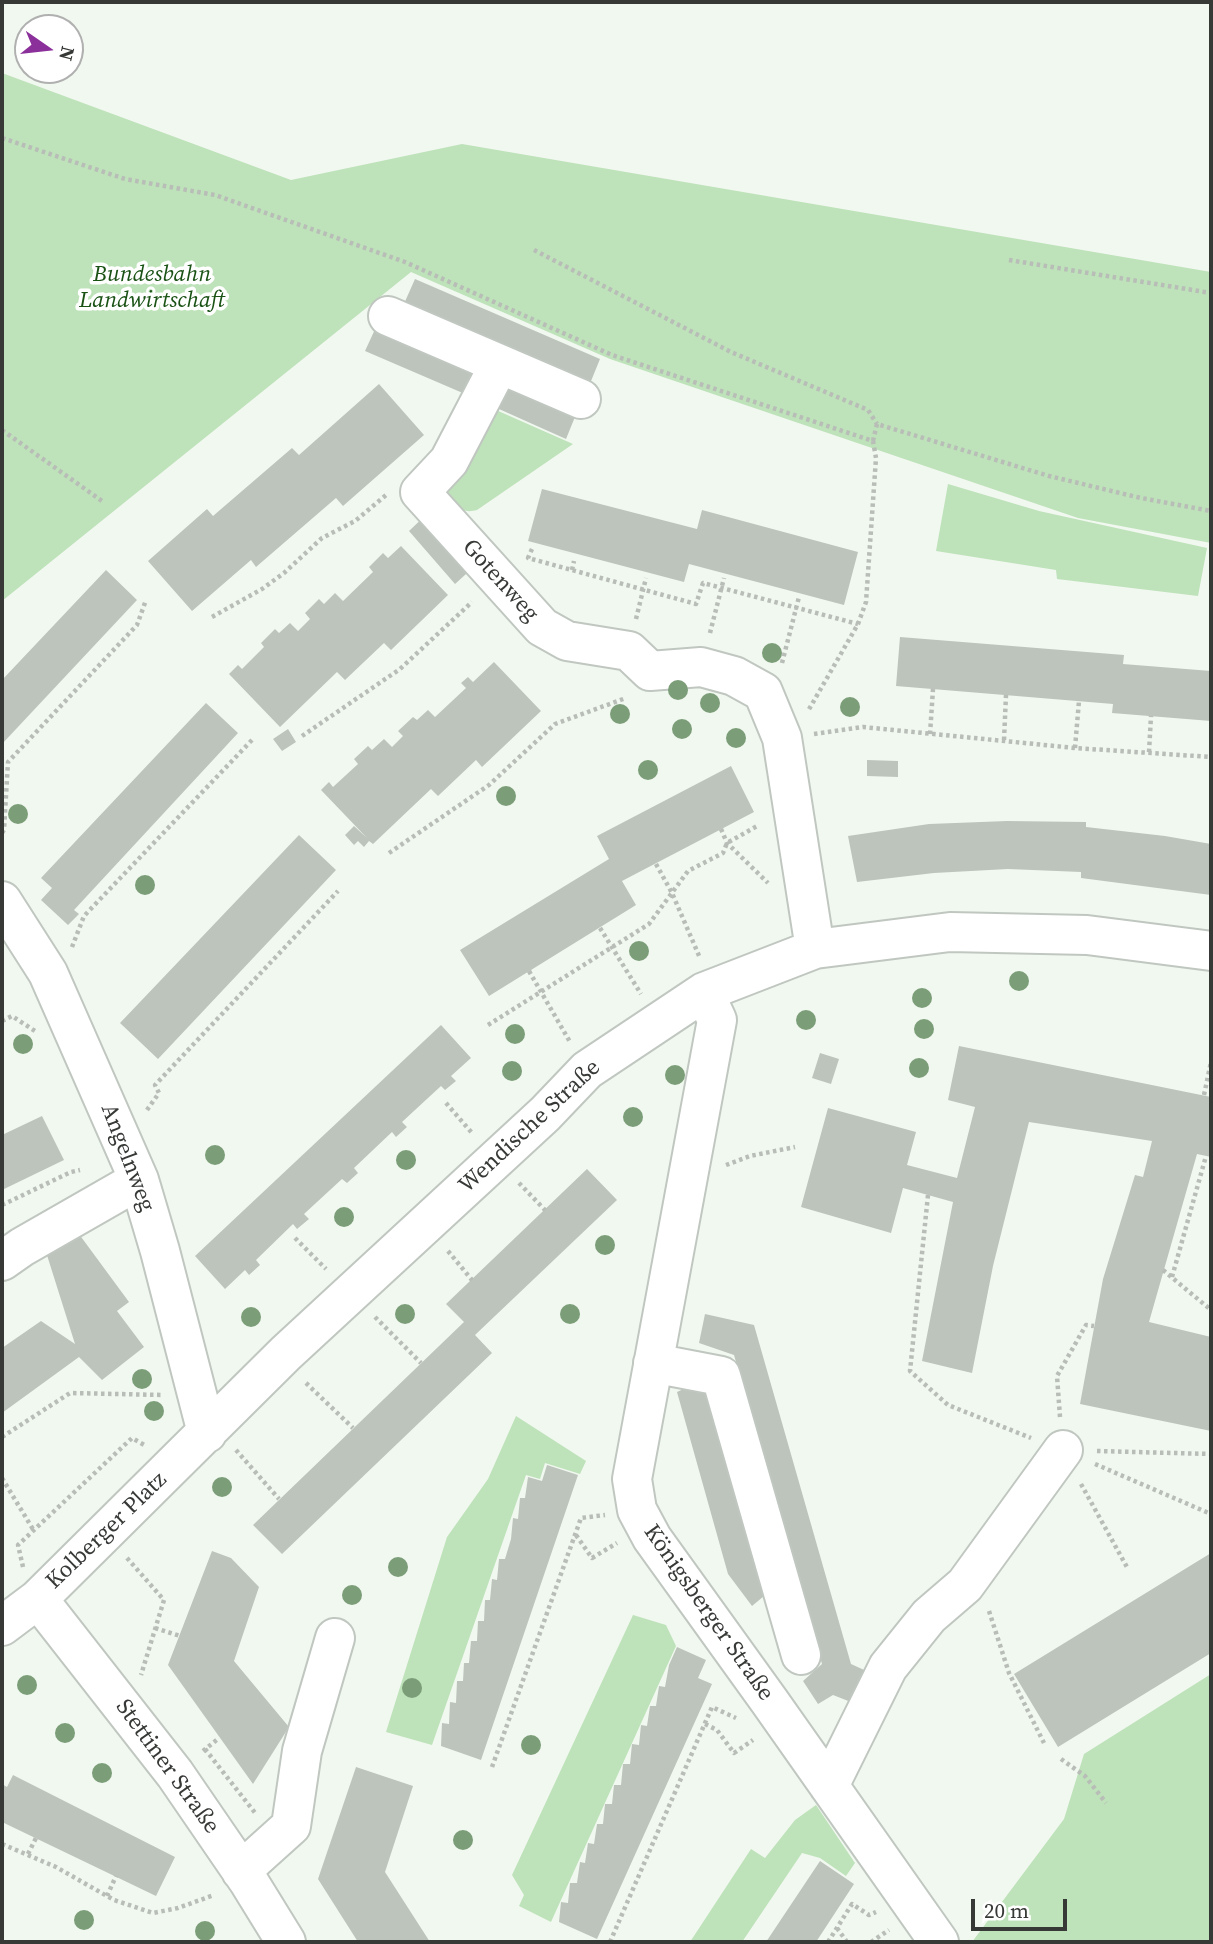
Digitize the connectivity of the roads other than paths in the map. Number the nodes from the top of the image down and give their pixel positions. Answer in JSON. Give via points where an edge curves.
{"nodes":[{"id":1,"x":388,"y":316,"type":"dead end"},
{"id":2,"x":499,"y":365,"type":"junction"},
{"id":3,"x":581,"y":399,"type":"dead end"},
{"id":4,"x":2,"y":901,"type":"edge"},
{"id":5,"x":815,"y":950,"type":"junction"},
{"id":6,"x":1211,"y":951,"type":"edge"},
{"id":7,"x":708,"y":990,"type":"junction"},
{"id":8,"x":139,"y":1180,"type":"junction"},
{"id":9,"x":2,"y":1261,"type":"edge"},
{"id":10,"x":653,"y":1363,"type":"junction"},
{"id":11,"x":206,"y":1418,"type":"junction"},
{"id":12,"x":1063,"y":1450,"type":"road end"},
{"id":13,"x":31,"y":1587,"type":"junction"},
{"id":14,"x":3,"y":1626,"type":"edge"},
{"id":15,"x":335,"y":1638,"type":"dead end"},
{"id":16,"x":801,"y":1655,"type":"dead end"},
{"id":17,"x":829,"y":1786,"type":"junction"},
{"id":18,"x":228,"y":1883,"type":"junction"},
{"id":19,"x":286,"y":1942,"type":"edge"},
{"id":20,"x":939,"y":1942,"type":"edge"}],
"edges":[{"from":1,"to":2,"type":"street"},
{"from":2,"to":3,"type":"street"},
{"from":2,"to":5,"type":"street","name":"Gotenweg","via":[[449,461],[420,492],[542,627],[568,641],[629,651],[650,671],[701,667],[734,676],[763,692],[782,738]]},
{"from":4,"to":8,"type":"street","name":"Angelnweg","via":[[48,973]]},
{"from":5,"to":6,"type":"street","name":"Wendische Straße","via":[[950,932],[1087,935]]},
{"from":5,"to":7,"type":"street","name":"Wendische Straße"},
{"from":7,"to":10,"type":"street","name":"Königsberger Straße","via":[[717,1020]]},
{"from":7,"to":11,"type":"street","name":"Wendische Straße","via":[[587,1070],[281,1359]]},
{"from":8,"to":9,"type":"street"},
{"from":8,"to":11,"type":"street","name":"Angelnweg"},
{"from":10,"to":16,"type":"street","via":[[721,1376]]},
{"from":10,"to":17,"type":"street","name":"Königsberger Straße","via":[[632,1479],[637,1510],[652,1538]]},
{"from":11,"to":13,"type":"street","name":"Kolberger Platz","via":[[105,1534]]},
{"from":12,"to":17,"type":"street","via":[[965,1585],[929,1616],[888,1667]]},
{"from":13,"to":14,"type":"street","name":"Kolberger Platz"},
{"from":13,"to":18,"type":"street","name":"Stettiner Straße","via":[[175,1774]]},
{"from":15,"to":18,"type":"street","via":[[302,1751],[290,1826]]},
{"from":17,"to":20,"type":"street","name":"Königsberger Straße"},
{"from":18,"to":19,"type":"street","name":"Stettiner Straße"}]}
